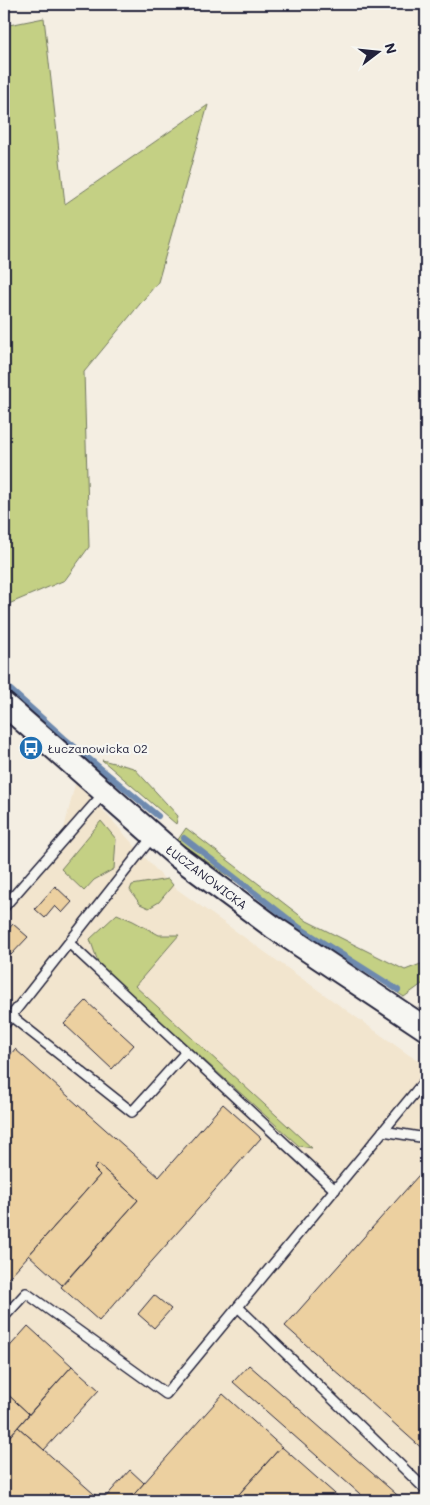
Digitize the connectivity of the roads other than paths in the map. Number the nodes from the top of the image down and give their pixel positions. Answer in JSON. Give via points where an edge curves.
{"nodes":[{"id":1,"x":4,"y":704,"type":"edge"},
{"id":2,"x":104,"y":793,"type":"junction"},
{"id":3,"x":153,"y":836,"type":"junction"},
{"id":4,"x":4,"y":907,"type":"edge"},
{"id":5,"x":69,"y":943,"type":"junction"},
{"id":6,"x":11,"y":1016,"type":"junction"},
{"id":7,"x":4,"y":1025,"type":"edge"},
{"id":8,"x":426,"y":1029,"type":"edge"},
{"id":9,"x":186,"y":1052,"type":"junction"},
{"id":10,"x":426,"y":1079,"type":"edge"},
{"id":11,"x":383,"y":1131,"type":"junction"},
{"id":12,"x":426,"y":1138,"type":"edge"},
{"id":13,"x":334,"y":1190,"type":"junction"},
{"id":14,"x":238,"y":1307,"type":"junction"},
{"id":15,"x":4,"y":1317,"type":"edge"},
{"id":16,"x":426,"y":1490,"type":"edge"}],
"edges":[{"from":1,"to":2,"type":"street","name":"ŁUCZANOWICKA"},
{"from":2,"to":3,"type":"street","name":"ŁUCZANOWICKA"},
{"from":2,"to":4,"type":"lane"},
{"from":3,"to":5,"type":"lane"},
{"from":3,"to":8,"type":"street","name":"ŁUCZANOWICKA","via":[[273,928]]},
{"from":5,"to":6,"type":"lane"},
{"from":5,"to":9,"type":"lane"},
{"from":6,"to":7,"type":"lane"},
{"from":6,"to":9,"type":"lane","via":[[132,1112]]},
{"from":9,"to":13,"type":"lane"},
{"from":10,"to":11,"type":"lane"},
{"from":11,"to":12,"type":"lane"},
{"from":11,"to":13,"type":"lane"},
{"from":13,"to":14,"type":"lane"},
{"from":14,"to":15,"type":"lane","via":[[166,1394],[26,1293]]},
{"from":14,"to":16,"type":"lane"}]}
